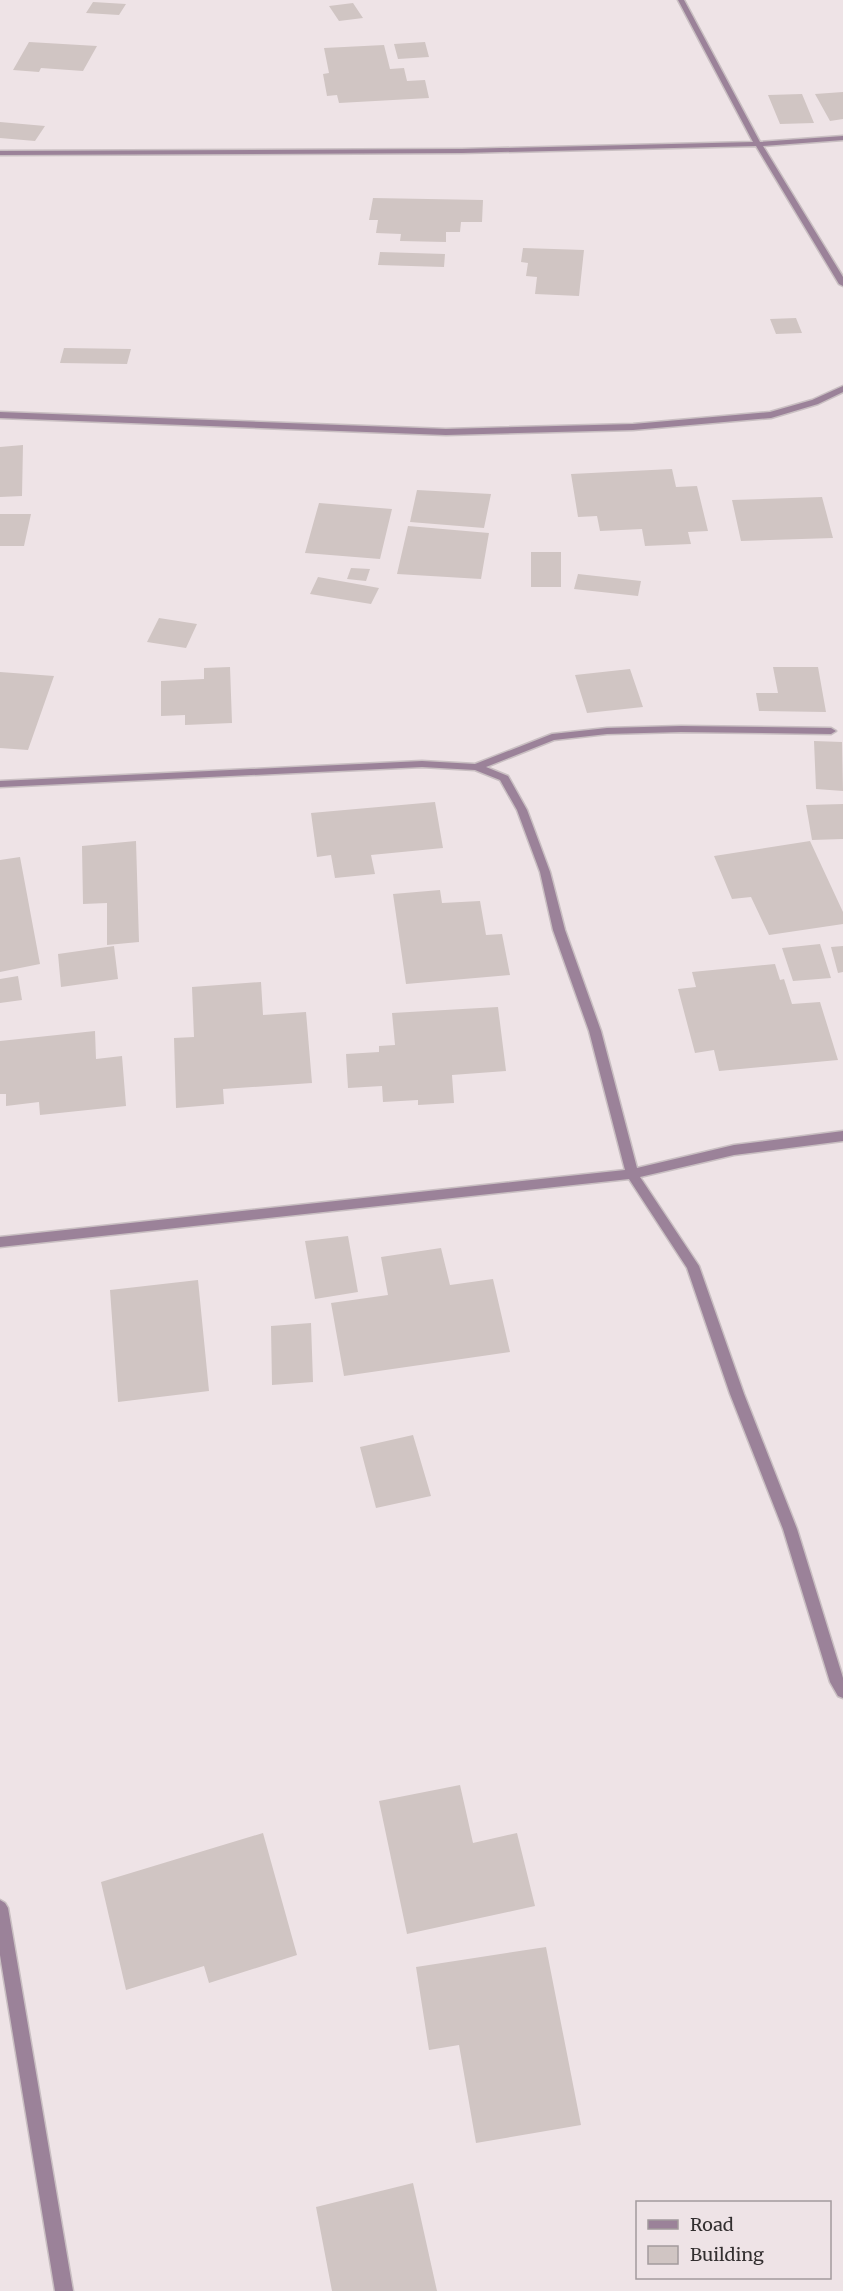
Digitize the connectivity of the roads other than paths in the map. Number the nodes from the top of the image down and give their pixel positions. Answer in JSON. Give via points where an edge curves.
{"nodes":[{"id":1,"x":681,"y":0,"type":"edge"},
{"id":2,"x":843,"y":138,"type":"edge"},
{"id":3,"x":758,"y":144,"type":"junction"},
{"id":4,"x":0,"y":153,"type":"edge"},
{"id":5,"x":843,"y":284,"type":"edge"},
{"id":6,"x":843,"y":389,"type":"edge"},
{"id":7,"x":0,"y":415,"type":"edge"},
{"id":8,"x":831,"y":731,"type":"dead end"},
{"id":9,"x":476,"y":767,"type":"junction"},
{"id":10,"x":0,"y":784,"type":"edge"},
{"id":11,"x":843,"y":1136,"type":"edge"},
{"id":12,"x":632,"y":1173,"type":"junction"},
{"id":13,"x":0,"y":1242,"type":"edge"},
{"id":14,"x":843,"y":1692,"type":"edge"},
{"id":15,"x":0,"y":1908,"type":"edge"},
{"id":16,"x":64,"y":2291,"type":"edge"}],
"edges":[{"from":1,"to":3,"type":"street"},
{"from":2,"to":3,"type":"street"},
{"from":3,"to":4,"type":"street","via":[[403,152]]},
{"from":3,"to":5,"type":"street"},
{"from":6,"to":7,"type":"street","via":[[771,415],[633,426],[446,432]]},
{"from":8,"to":9,"type":"street","via":[[607,731],[552,737]]},
{"from":9,"to":10,"type":"street","via":[[422,764],[278,769]]},
{"from":9,"to":12,"type":"street","via":[[504,778],[522,810],[595,1031]]},
{"from":11,"to":12,"type":"street","via":[[734,1150]]},
{"from":12,"to":13,"type":"street"},
{"from":12,"to":14,"type":"street","via":[[693,1266],[737,1394],[790,1529]]},
{"from":15,"to":16,"type":"street"}]}
